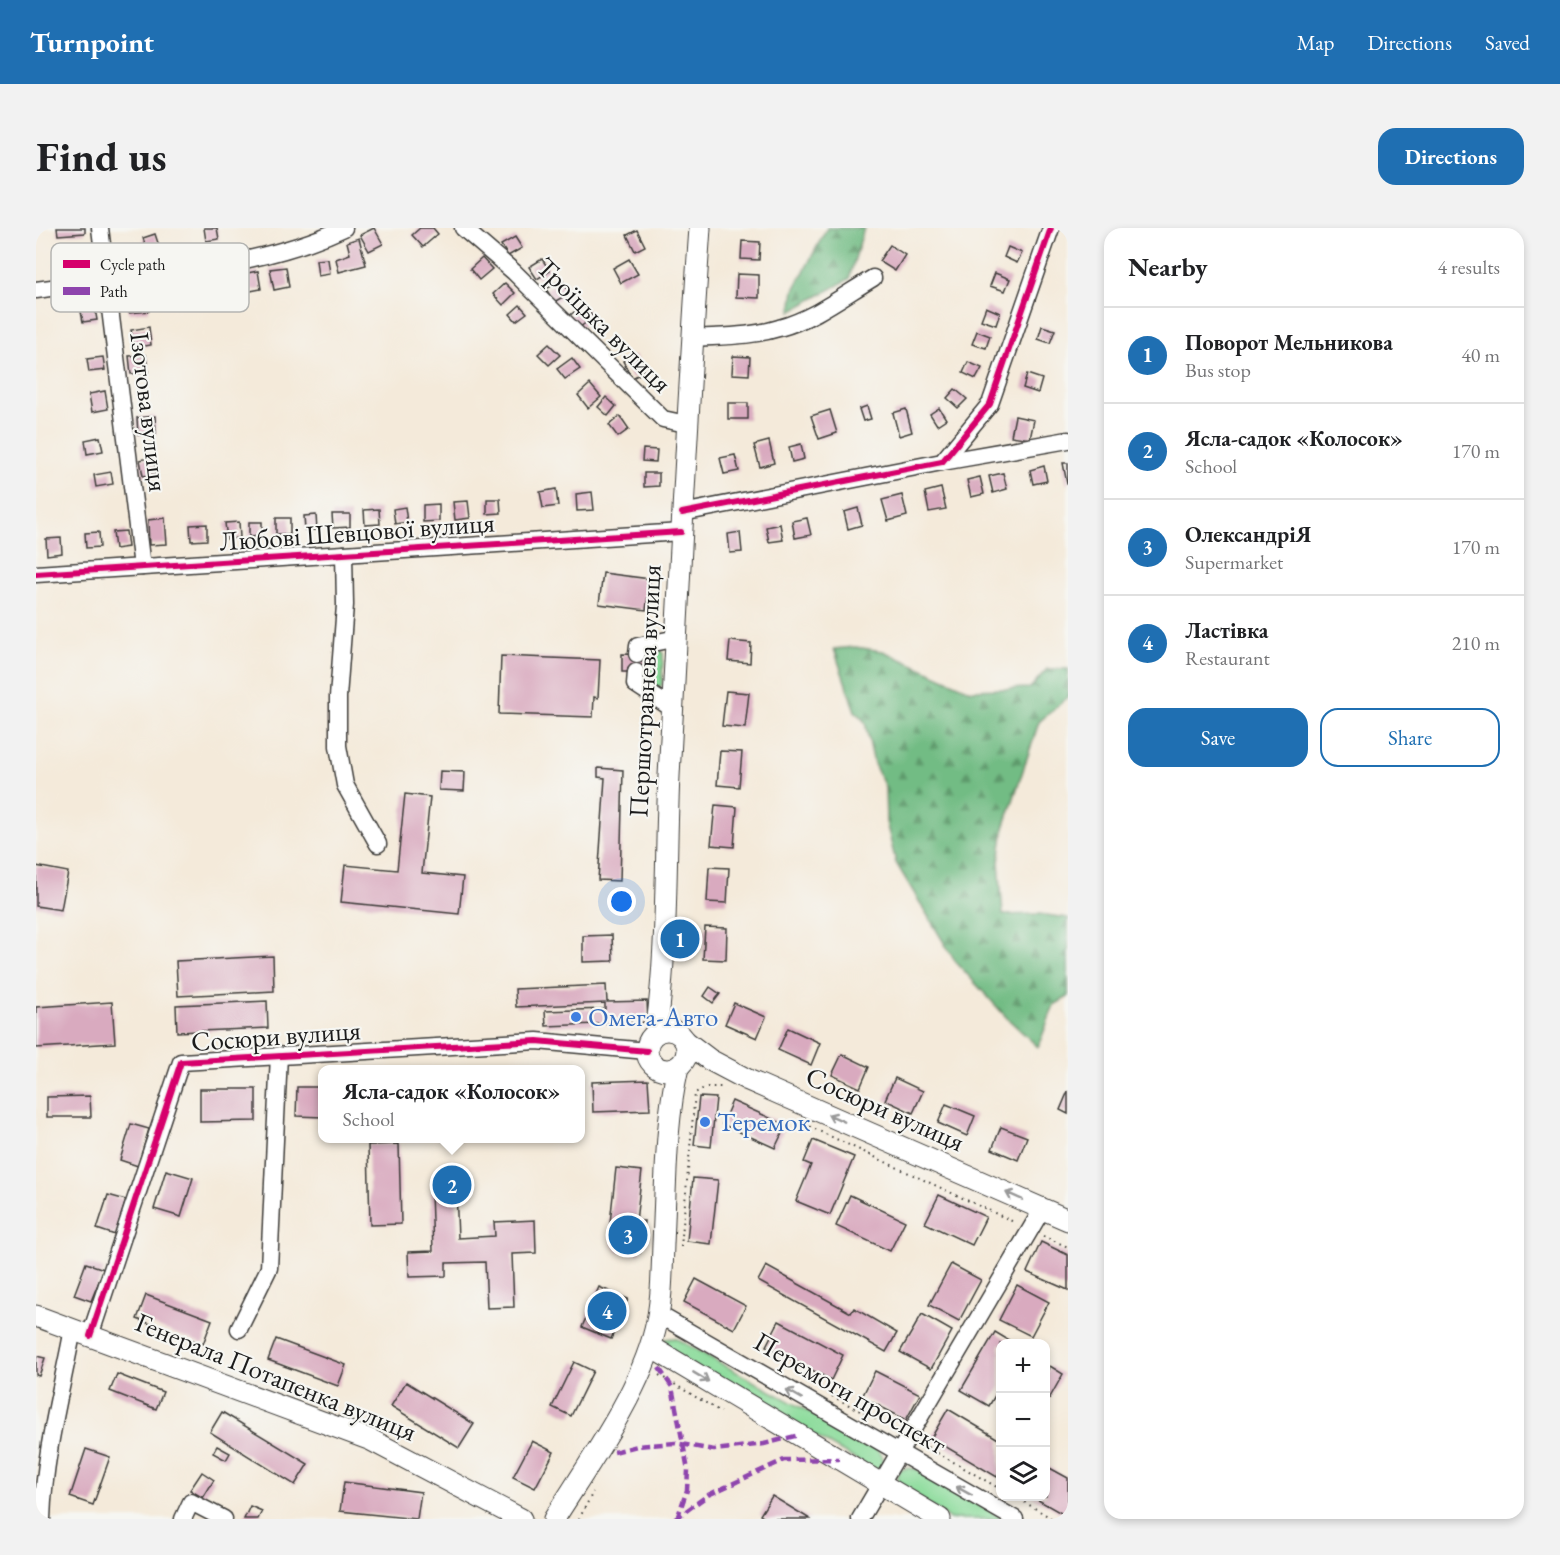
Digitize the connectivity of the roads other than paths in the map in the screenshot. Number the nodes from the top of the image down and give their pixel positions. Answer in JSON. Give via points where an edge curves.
{"nodes":[{"id":1,"x":100,"y":228,"type":"edge"},
{"id":2,"x":344,"y":228,"type":"edge"},
{"id":3,"x":464,"y":228,"type":"edge"},
{"id":4,"x":699,"y":228,"type":"edge"},
{"id":5,"x":1052,"y":228,"type":"edge"},
{"id":6,"x":102,"y":243,"type":"edge"},
{"id":7,"x":249,"y":257,"type":"edge"},
{"id":8,"x":873,"y":278,"type":"dead end"},
{"id":9,"x":51,"y":288,"type":"edge"},
{"id":10,"x":36,"y":290,"type":"edge"},
{"id":11,"x":111,"y":312,"type":"edge"},
{"id":12,"x":692,"y":338,"type":"junction"},
{"id":13,"x":686,"y":424,"type":"junction"},
{"id":14,"x":1068,"y":440,"type":"edge"},
{"id":15,"x":942,"y":462,"type":"junction"},
{"id":16,"x":681,"y":522,"type":"junction"},
{"id":17,"x":344,"y":554,"type":"junction"},
{"id":18,"x":142,"y":567,"type":"junction"},
{"id":19,"x":36,"y":574,"type":"edge"},
{"id":20,"x":677,"y":638,"type":"junction"},
{"id":21,"x":637,"y":654,"type":"dead end"},
{"id":22,"x":636,"y":672,"type":"dead end"},
{"id":23,"x":673,"y":710,"type":"junction"},
{"id":24,"x":378,"y":844,"type":"dead end"},
{"id":25,"x":664,"y":978,"type":"junction"},
{"id":26,"x":684,"y":1039,"type":"junction"},
{"id":27,"x":650,"y":1047,"type":"junction"},
{"id":28,"x":279,"y":1055,"type":"junction"},
{"id":29,"x":678,"y":1067,"type":"junction"},
{"id":30,"x":669,"y":1108,"type":"junction"},
{"id":31,"x":1043,"y":1208,"type":"junction"},
{"id":32,"x":1068,"y":1220,"type":"edge"},
{"id":33,"x":658,"y":1314,"type":"junction"},
{"id":34,"x":36,"y":1316,"type":"edge"},
{"id":35,"x":86,"y":1329,"type":"junction"},
{"id":36,"x":239,"y":1329,"type":"dead end"},
{"id":37,"x":651,"y":1347,"type":"junction"},
{"id":38,"x":898,"y":1454,"type":"junction"},
{"id":39,"x":881,"y":1484,"type":"junction"},
{"id":40,"x":42,"y":1519,"type":"edge"},
{"id":41,"x":183,"y":1519,"type":"edge"},
{"id":42,"x":224,"y":1519,"type":"edge"},
{"id":43,"x":521,"y":1519,"type":"edge"},
{"id":44,"x":554,"y":1519,"type":"edge"},
{"id":45,"x":860,"y":1519,"type":"edge"},
{"id":46,"x":940,"y":1519,"type":"edge"},
{"id":47,"x":1015,"y":1519,"type":"edge"}],
"edges":[{"from":1,"to":6,"type":"street","name":"Ізотова вулиця"},
{"from":2,"to":7,"type":"street","via":[[313,243]]},
{"from":3,"to":13,"type":"street","name":"Троїцька вулиця","via":[[663,419]]},
{"from":4,"to":12,"type":"main road","name":"Першотравнева вулиця"},
{"from":5,"to":15,"type":"street","via":[[990,404]]},
{"from":8,"to":12,"type":"street","via":[[804,319],[779,328]]},
{"from":9,"to":10,"type":"street"},
{"from":11,"to":18,"type":"street","name":"Ізотова вулиця"},
{"from":12,"to":13,"type":"main road","name":"Першотравнева вулиця"},
{"from":13,"to":16,"type":"main road","name":"Першотравнева вулиця"},
{"from":14,"to":15,"type":"street","name":"Любові Шевцової вулиця"},
{"from":15,"to":16,"type":"street","name":"Любові Шевцової вулиця"},
{"from":16,"to":17,"type":"street","name":"Любові Шевцової вулиця"},
{"from":16,"to":20,"type":"main road","name":"Першотравнева вулиця"},
{"from":17,"to":18,"type":"street","name":"Любові Шевцової вулиця"},
{"from":17,"to":24,"type":"street","via":[[338,746],[345,785]]},
{"from":18,"to":19,"type":"street","name":"Любові Шевцової вулиця"},
{"from":20,"to":21,"type":"street","via":[[638,646]]},
{"from":20,"to":23,"type":"main road","name":"Першотравнева вулиця"},
{"from":22,"to":23,"type":"street","via":[[635,684]]},
{"from":23,"to":25,"type":"main road","name":"Першотравнева вулиця"},
{"from":25,"to":26,"type":"main road","name":"Першотравнева вулиця"},
{"from":25,"to":27,"type":"main road","name":"Першотравнева вулиця"},
{"from":26,"to":27,"type":"main road","via":[[670,1030]]},
{"from":26,"to":29,"type":"main road","via":[[685,1058]]},
{"from":31,"to":26,"type":"main road","name":"Сосюри вулиця","one_way":true,"via":[[748,1080],[710,1060]]},
{"from":27,"to":28,"type":"street","name":"Сосюри вулиця","via":[[537,1041]]},
{"from":27,"to":29,"type":"main road","via":[[661,1069]]},
{"from":27,"to":30,"type":"main road"},
{"from":28,"to":35,"type":"street","name":"Сосюри вулиця","via":[[181,1062]]},
{"from":28,"to":36,"type":"street","via":[[269,1268]]},
{"from":29,"to":30,"type":"main road"},
{"from":30,"to":33,"type":"main road"},
{"from":31,"to":32,"type":"main road","name":"Сосюри вулиця"},
{"from":31,"to":38,"type":"street"},
{"from":33,"to":37,"type":"main road"},
{"from":38,"to":33,"type":"street","name":"Перемоги проспект","one_way":true},
{"from":34,"to":35,"type":"main road","name":"Генерала Потапенка вулиця"},
{"from":35,"to":40,"type":"street","via":[[46,1471]]},
{"from":35,"to":43,"type":"main road","name":"Генерала Потапенка вулиця","via":[[371,1440]]},
{"from":37,"to":39,"type":"main road","one_way":true},
{"from":37,"to":44,"type":"main road","via":[[614,1425]]},
{"from":38,"to":39,"type":"street"},
{"from":47,"to":38,"type":"street","name":"Перемоги проспект","one_way":true},
{"from":39,"to":45,"type":"street"},
{"from":39,"to":46,"type":"main road"},
{"from":41,"to":42,"type":"street","via":[[191,1502]]}]}
